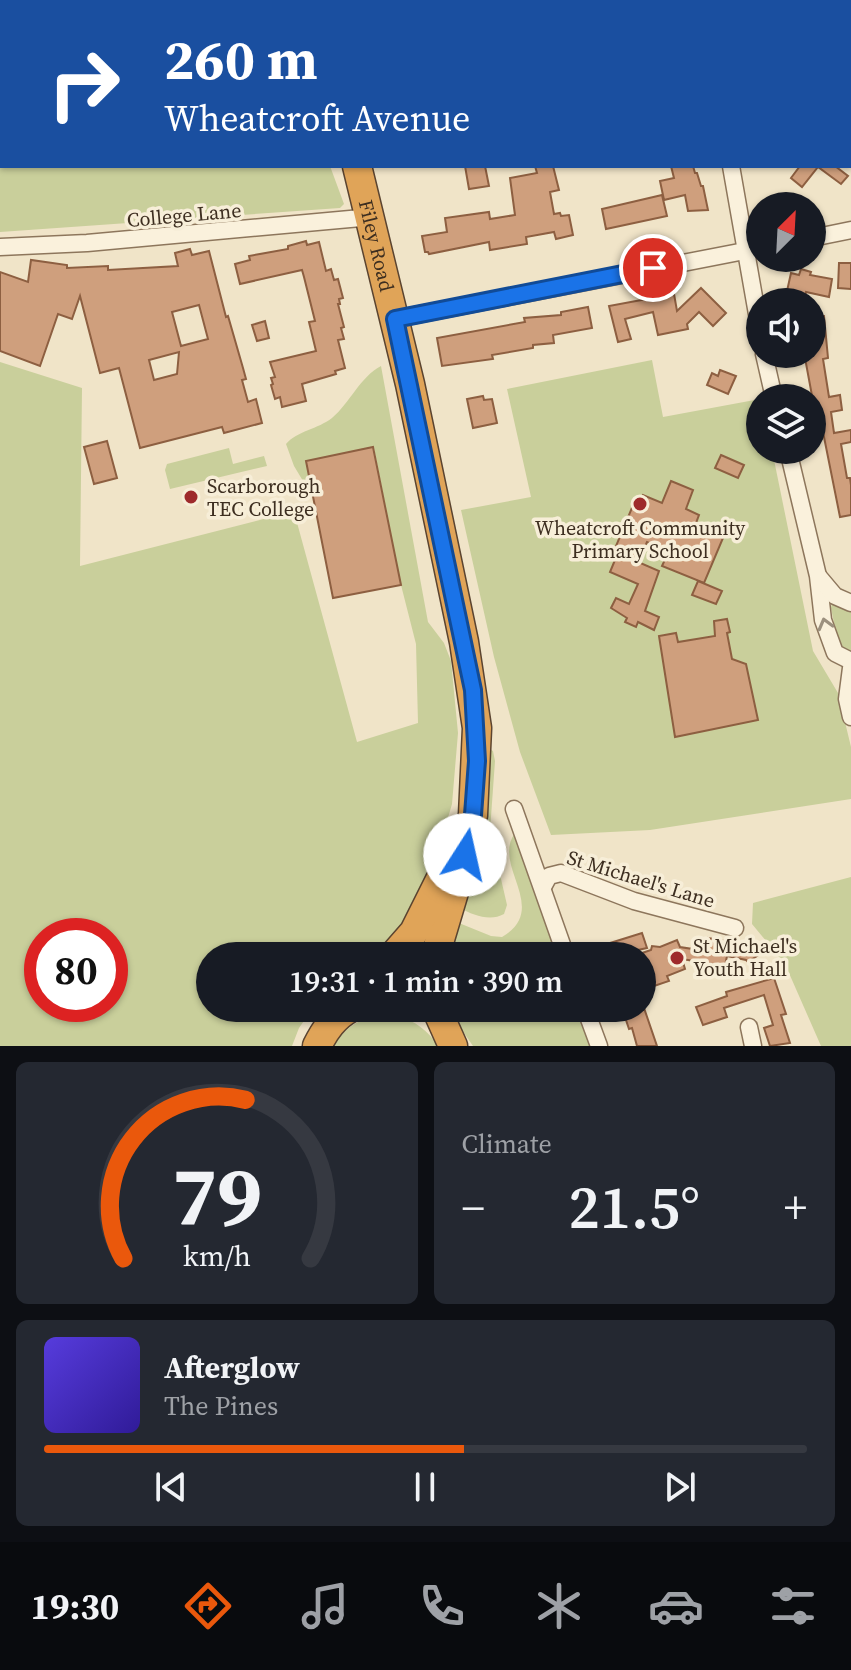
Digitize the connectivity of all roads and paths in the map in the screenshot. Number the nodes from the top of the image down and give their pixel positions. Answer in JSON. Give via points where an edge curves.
{"nodes":[{"id":1,"x":358,"y":168,"type":"edge"},
{"id":2,"x":732,"y":168,"type":"edge"},
{"id":3,"x":372,"y":217,"type":"junction"},
{"id":4,"x":746,"y":226,"type":"edge"},
{"id":5,"x":851,"y":230,"type":"edge"},
{"id":6,"x":826,"y":235,"type":"edge"},
{"id":7,"x":0,"y":247,"type":"edge"},
{"id":8,"x":746,"y":251,"type":"edge"},
{"id":9,"x":395,"y":319,"type":"junction"},
{"id":10,"x":791,"y":464,"type":"edge"},
{"id":11,"x":436,"y":517,"type":"junction"},
{"id":12,"x":818,"y":576,"type":"junction"},
{"id":13,"x":851,"y":603,"type":"edge"},
{"id":14,"x":851,"y":661,"type":"edge"},
{"id":15,"x":851,"y":668,"type":"edge"},
{"id":16,"x":851,"y":717,"type":"edge"},
{"id":17,"x":514,"y":809,"type":"dead end"},
{"id":18,"x":543,"y":887,"type":"junction"},
{"id":19,"x":455,"y":892,"type":"junction"},
{"id":20,"x":735,"y":928,"type":"dead end"},
{"id":21,"x":405,"y":942,"type":"edge"},
{"id":22,"x":421,"y":942,"type":"edge"},
{"id":23,"x":439,"y":942,"type":"edge"},
{"id":24,"x":561,"y":942,"type":"edge"},
{"id":25,"x":310,"y":1022,"type":"edge"},
{"id":26,"x":332,"y":1022,"type":"edge"},
{"id":27,"x":590,"y":1022,"type":"edge"},
{"id":28,"x":749,"y":1027,"type":"dead end"},
{"id":29,"x":298,"y":1046,"type":"edge"},
{"id":30,"x":317,"y":1046,"type":"edge"},
{"id":31,"x":599,"y":1046,"type":"edge"},
{"id":32,"x":753,"y":1046,"type":"edge"}],
"edges":[{"from":1,"to":3,"type":"highway","name":"Filey Road"},
{"from":2,"to":4,"type":"street"},
{"from":3,"to":7,"type":"street","name":"College Lane"},
{"from":3,"to":9,"type":"highway","name":"Filey Road"},
{"from":5,"to":6,"type":"street"},
{"from":8,"to":9,"type":"street"},
{"from":9,"to":11,"type":"highway","name":"Filey Road"},
{"from":10,"to":12,"type":"street"},
{"from":11,"to":19,"type":"highway","name":"Filey Road","via":[[477,728],[473,815]]},
{"from":11,"to":21,"type":"highway","via":[[439,569],[470,741],[459,827],[445,872]]},
{"from":12,"to":13,"type":"street","via":[[835,596]]},
{"from":14,"to":12,"type":"street","one_way":true,"via":[[830,645]]},
{"from":15,"to":16,"type":"street"},
{"from":17,"to":18,"type":"street"},
{"from":18,"to":20,"type":"street","name":"St Michael's Lane","via":[[549,876],[561,873],[634,901]]},
{"from":18,"to":24,"type":"street"},
{"from":19,"to":22,"type":"highway","name":"Filey Road"},
{"from":19,"to":23,"type":"highway","name":"Filey Road"},
{"from":25,"to":29,"type":"highway"},
{"from":26,"to":30,"type":"highway"},
{"from":27,"to":31,"type":"street"},
{"from":28,"to":32,"type":"street"}]}
